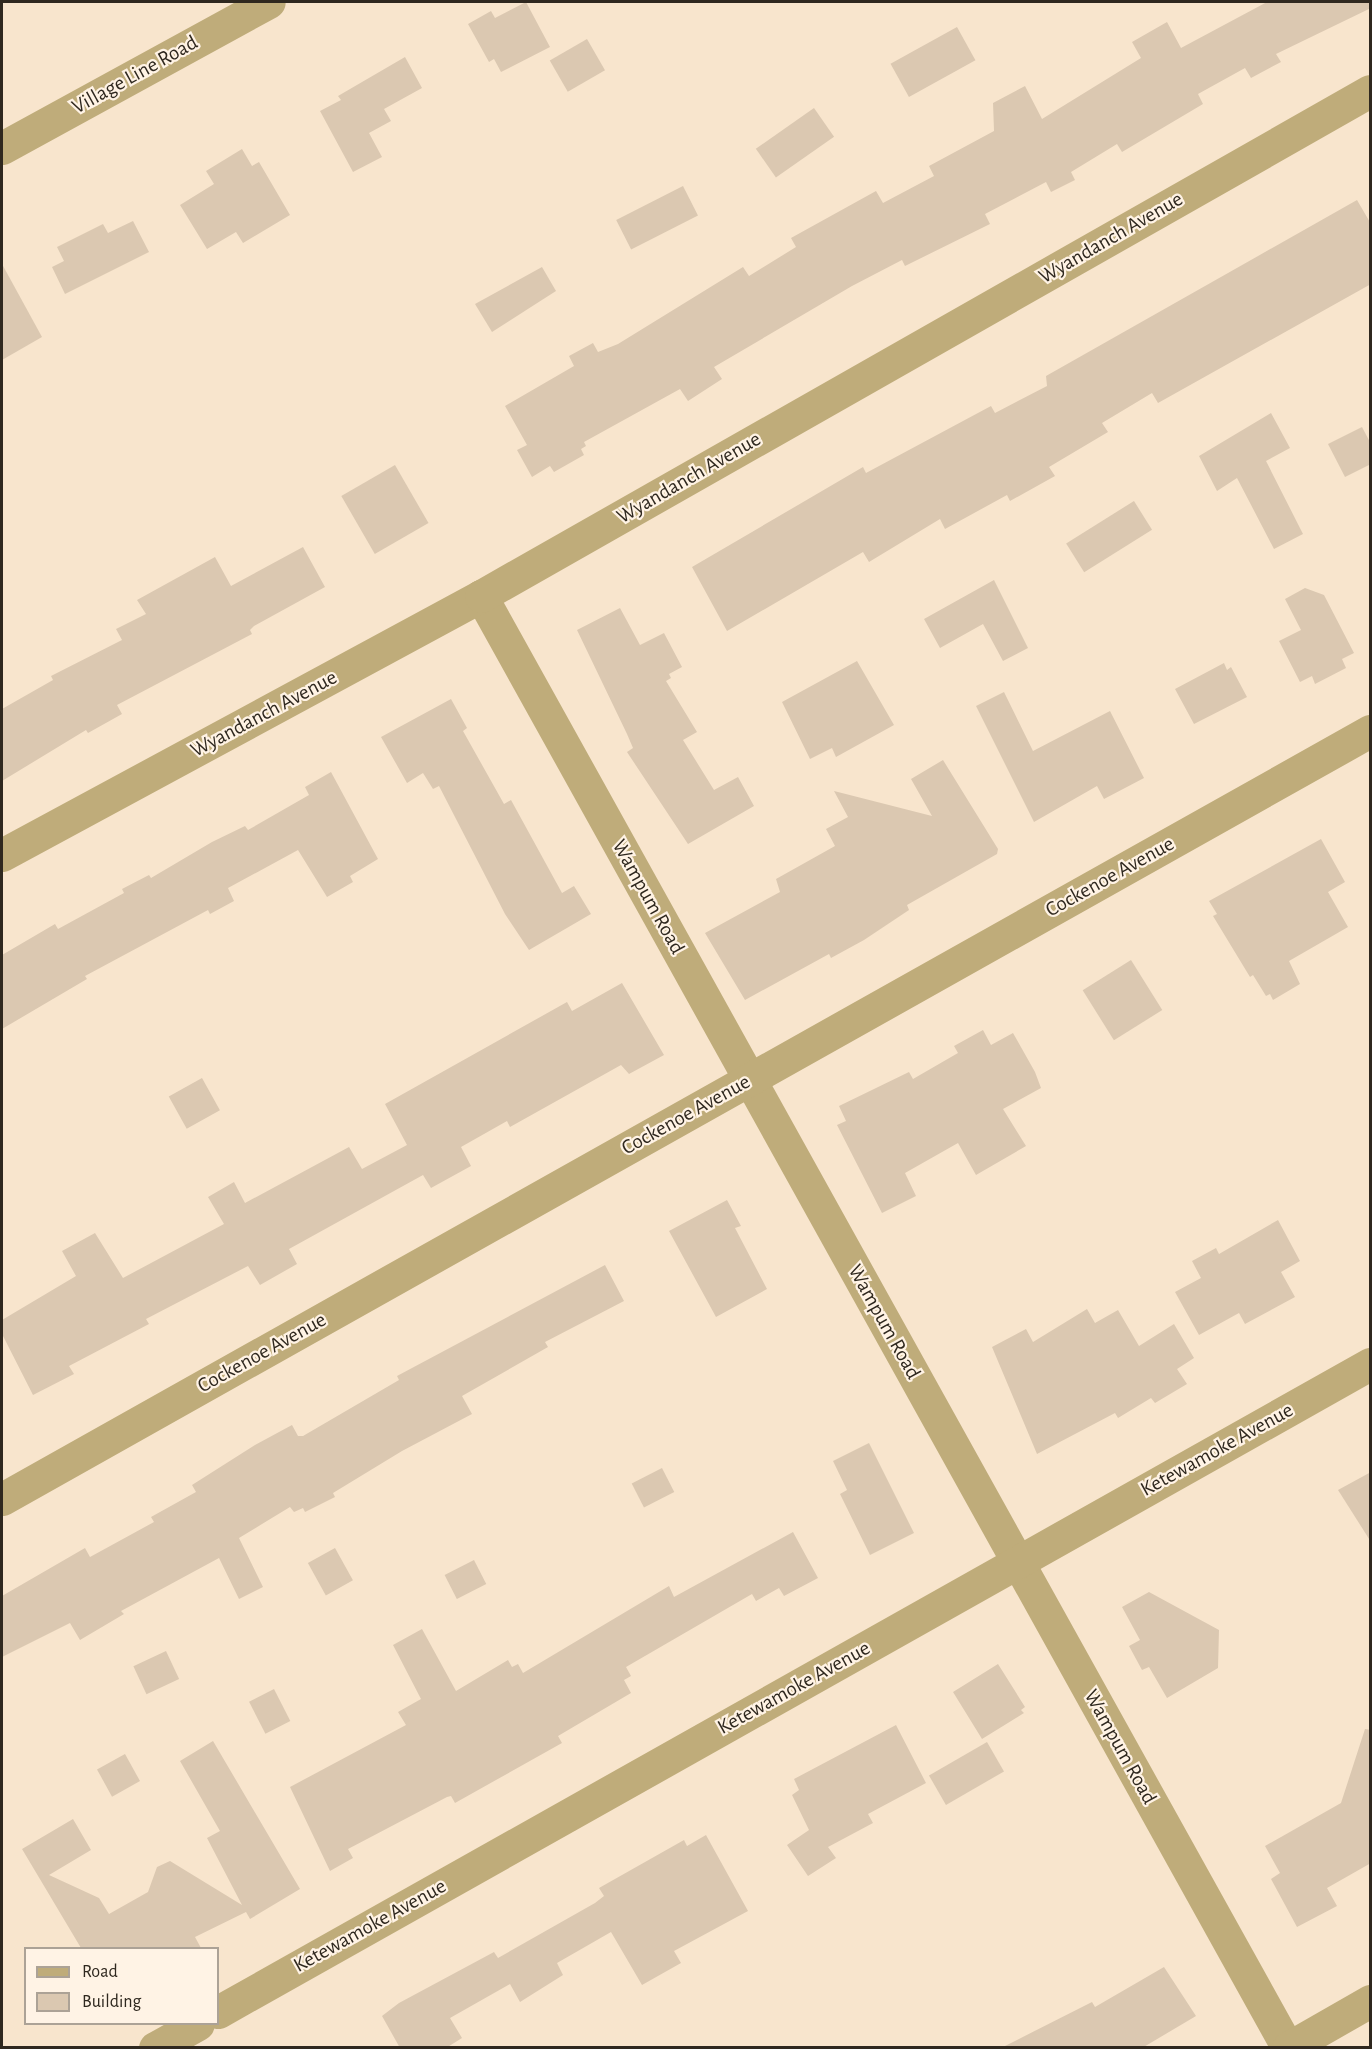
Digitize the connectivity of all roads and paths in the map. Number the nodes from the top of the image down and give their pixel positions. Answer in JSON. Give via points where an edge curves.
{"nodes":[{"id":1,"x":269,"y":2,"type":"edge"},
{"id":2,"x":1371,"y":91,"type":"edge"},
{"id":3,"x":2,"y":148,"type":"edge"},
{"id":4,"x":481,"y":596,"type":"junction"},
{"id":5,"x":1371,"y":731,"type":"edge"},
{"id":6,"x":2,"y":855,"type":"edge"},
{"id":7,"x":749,"y":1080,"type":"junction"},
{"id":8,"x":1371,"y":1364,"type":"edge"},
{"id":9,"x":2,"y":1499,"type":"edge"},
{"id":10,"x":1017,"y":1562,"type":"junction"},
{"id":11,"x":1371,"y":2001,"type":"edge"},
{"id":12,"x":219,"y":2012,"type":"edge"},
{"id":13,"x":196,"y":2025,"type":"edge"},
{"id":14,"x":1288,"y":2047,"type":"edge"},
{"id":15,"x":155,"y":2048,"type":"edge"}],
"edges":[{"from":1,"to":3,"type":"street","name":"Village Line Road"},
{"from":2,"to":4,"type":"street","name":"Wyandanch Avenue"},
{"from":4,"to":6,"type":"street","name":"Wyandanch Avenue"},
{"from":4,"to":7,"type":"street","name":"Wampum Road"},
{"from":5,"to":7,"type":"street","name":"Cockenoe Avenue"},
{"from":7,"to":9,"type":"street","name":"Cockenoe Avenue"},
{"from":7,"to":10,"type":"street","name":"Wampum Road"},
{"from":8,"to":10,"type":"street","name":"Ketewamoke Avenue"},
{"from":10,"to":12,"type":"street","name":"Ketewamoke Avenue"},
{"from":10,"to":14,"type":"street","name":"Wampum Road"},
{"from":11,"to":14,"type":"street"},
{"from":13,"to":15,"type":"street"}]}
